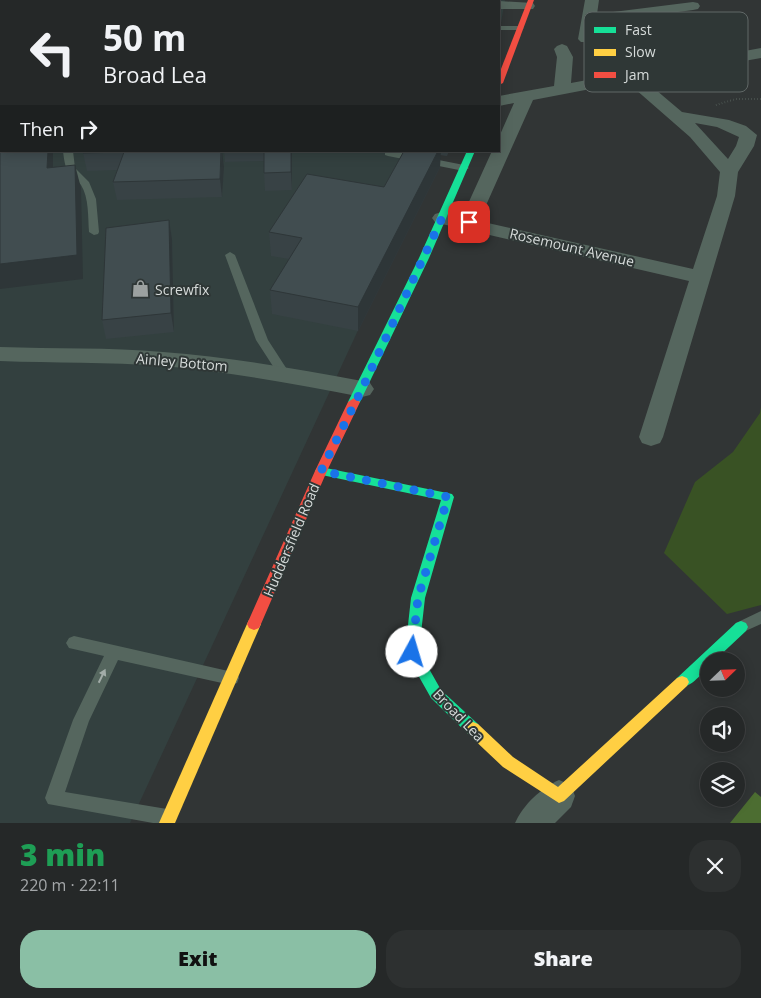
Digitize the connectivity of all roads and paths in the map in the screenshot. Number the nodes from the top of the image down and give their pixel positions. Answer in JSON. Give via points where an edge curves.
{"nodes":[{"id":1,"x":530,"y":3,"type":"edge"},
{"id":2,"x":500,"y":4,"type":"edge"},
{"id":3,"x":694,"y":7,"type":"edge"},
{"id":4,"x":654,"y":12,"type":"edge"},
{"id":5,"x":500,"y":28,"type":"edge"},
{"id":6,"x":520,"y":28,"type":"junction"},
{"id":7,"x":562,"y":49,"type":"dead end"},
{"id":8,"x":761,"y":53,"type":"edge"},
{"id":9,"x":748,"y":55,"type":"edge"},
{"id":10,"x":500,"y":80,"type":"edge"},
{"id":11,"x":584,"y":85,"type":"edge"},
{"id":12,"x":562,"y":89,"type":"junction"},
{"id":13,"x":649,"y":92,"type":"edge"},
{"id":14,"x":526,"y":96,"type":"junction"},
{"id":15,"x":500,"y":101,"type":"edge"},
{"id":16,"x":677,"y":116,"type":"junction"},
{"id":17,"x":68,"y":152,"type":"edge"},
{"id":18,"x":471,"y":152,"type":"edge"},
{"id":19,"x":388,"y":153,"type":"dead end"},
{"id":20,"x":464,"y":168,"type":"junction"},
{"id":21,"x":729,"y":172,"type":"junction"},
{"id":22,"x":442,"y":218,"type":"junction"},
{"id":23,"x":469,"y":222,"type":"junction"},
{"id":24,"x":94,"y":232,"type":"dead end"},
{"id":25,"x":230,"y":256,"type":"dead end"},
{"id":26,"x":700,"y":277,"type":"junction"},
{"id":27,"x":0,"y":354,"type":"edge"},
{"id":28,"x":284,"y":374,"type":"junction"},
{"id":29,"x":362,"y":389,"type":"junction"},
{"id":30,"x":651,"y":437,"type":"dead end"},
{"id":31,"x":321,"y":471,"type":"junction"},
{"id":32,"x":761,"y":617,"type":"edge"},
{"id":33,"x":741,"y":627,"type":"joint"},
{"id":34,"x":74,"y":643,"type":"dead end"},
{"id":35,"x":114,"y":652,"type":"junction"},
{"id":36,"x":231,"y":678,"type":"junction"},
{"id":37,"x":559,"y":796,"type":"junction"},
{"id":38,"x":168,"y":820,"type":"edge"},
{"id":39,"x":532,"y":823,"type":"edge"}],
"edges":[{"from":1,"to":2,"type":"street"},
{"from":1,"to":6,"type":"street"},
{"from":3,"to":4,"type":"street"},
{"from":5,"to":6,"type":"lane"},
{"from":6,"to":10,"type":"street"},
{"from":7,"to":12,"type":"street","via":[[565,57]]},
{"from":8,"to":9,"type":"street"},
{"from":11,"to":12,"type":"street"},
{"from":12,"to":14,"type":"street"},
{"from":13,"to":16,"type":"street"},
{"from":14,"to":15,"type":"street"},
{"from":14,"to":23,"type":"street"},
{"from":16,"to":21,"type":"street","via":[[717,154]]},
{"from":16,"to":21,"type":"street","via":[[735,126],[748,135]]},
{"from":17,"to":24,"type":"lane","via":[[70,169],[86,184],[91,199]]},
{"from":18,"to":20,"type":"street","name":"Huddersfield Road"},
{"from":19,"to":20,"type":"lane"},
{"from":20,"to":22,"type":"street","name":"Huddersfield Road"},
{"from":21,"to":26,"type":"street","via":[[726,196]]},
{"from":22,"to":23,"type":"street","name":"Rosemount Avenue"},
{"from":22,"to":29,"type":"street","name":"Huddersfield Road"},
{"from":23,"to":26,"type":"street","name":"Rosemount Avenue"},
{"from":25,"to":28,"type":"lane","via":[[262,340]]},
{"from":26,"to":30,"type":"street"},
{"from":27,"to":28,"type":"street","name":"Ainley Bottom","via":[[134,357]]},
{"from":28,"to":29,"type":"street","name":"Ainley Bottom"},
{"from":29,"to":31,"type":"street","name":"Huddersfield Road"},
{"from":31,"to":36,"type":"street","name":"Huddersfield Road"},
{"from":31,"to":37,"type":"street","name":"Broad Lea","via":[[448,497],[418,598],[412,652],[436,694],[508,762]]},
{"from":32,"to":33,"type":"lane"},
{"from":33,"to":37,"type":"street"},
{"from":34,"to":35,"type":"lane"},
{"from":35,"to":36,"type":"lane"},
{"from":38,"to":35,"type":"lane","one_way":true,"via":[[54,798],[81,720]]},
{"from":36,"to":38,"type":"street","name":"Huddersfield Road"},
{"from":37,"to":39,"type":"street"}]}
